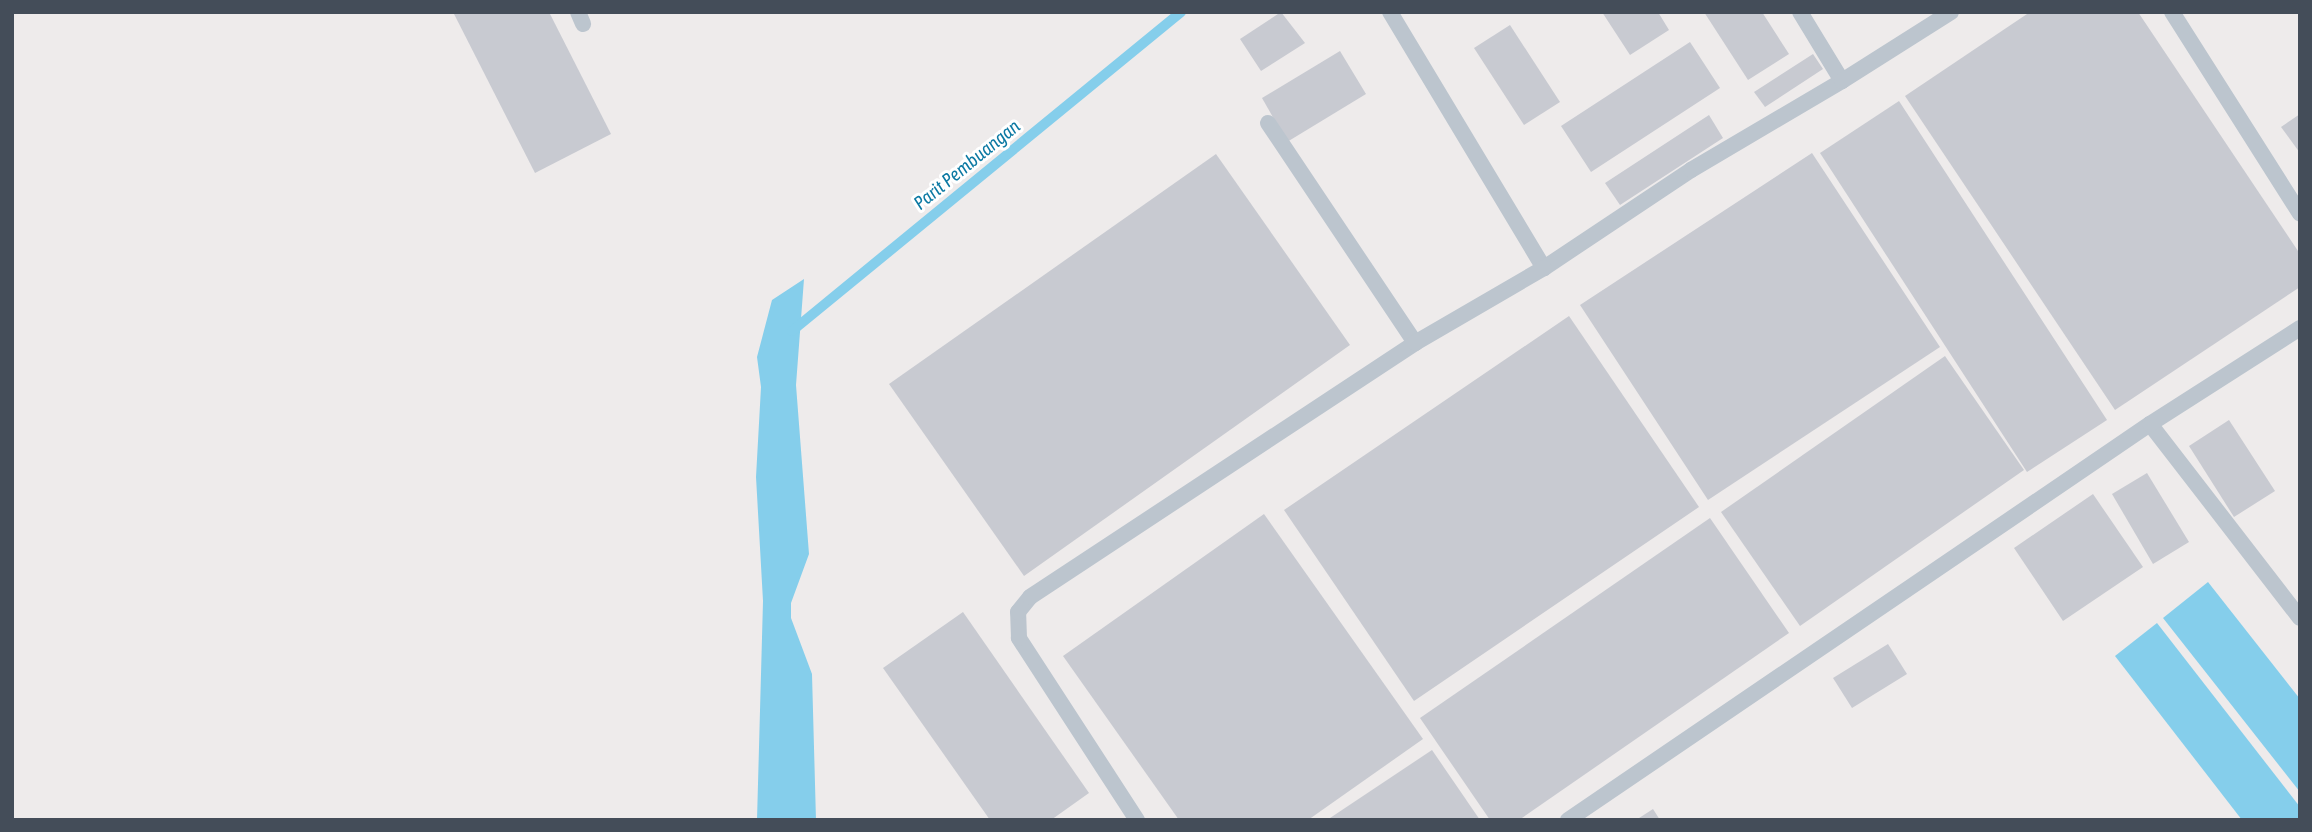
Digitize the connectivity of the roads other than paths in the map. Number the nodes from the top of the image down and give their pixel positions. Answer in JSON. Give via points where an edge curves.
{"nodes":[{"id":1,"x":1390,"y":12,"type":"edge"},
{"id":2,"x":1800,"y":12,"type":"edge"},
{"id":3,"x":1951,"y":12,"type":"edge"},
{"id":4,"x":2172,"y":12,"type":"edge"},
{"id":5,"x":1842,"y":81,"type":"junction"},
{"id":6,"x":1268,"y":123,"type":"dead end"},
{"id":7,"x":2300,"y":214,"type":"edge"},
{"id":8,"x":1544,"y":268,"type":"junction"},
{"id":9,"x":2300,"y":328,"type":"edge"},
{"id":10,"x":1415,"y":343,"type":"junction"},
{"id":11,"x":2150,"y":424,"type":"junction"},
{"id":12,"x":2300,"y":618,"type":"edge"},
{"id":13,"x":1137,"y":820,"type":"edge"},
{"id":14,"x":1568,"y":820,"type":"edge"}],
"edges":[{"from":1,"to":8,"type":"lane"},
{"from":2,"to":5,"type":"lane"},
{"from":3,"to":5,"type":"lane"},
{"from":4,"to":7,"type":"lane"},
{"from":5,"to":8,"type":"lane","via":[[1691,170]]},
{"from":6,"to":10,"type":"lane"},
{"from":8,"to":10,"type":"lane"},
{"from":9,"to":11,"type":"lane"},
{"from":10,"to":13,"type":"lane","via":[[1030,597],[1018,612],[1019,638]]},
{"from":11,"to":12,"type":"lane"},
{"from":11,"to":14,"type":"lane"}]}
